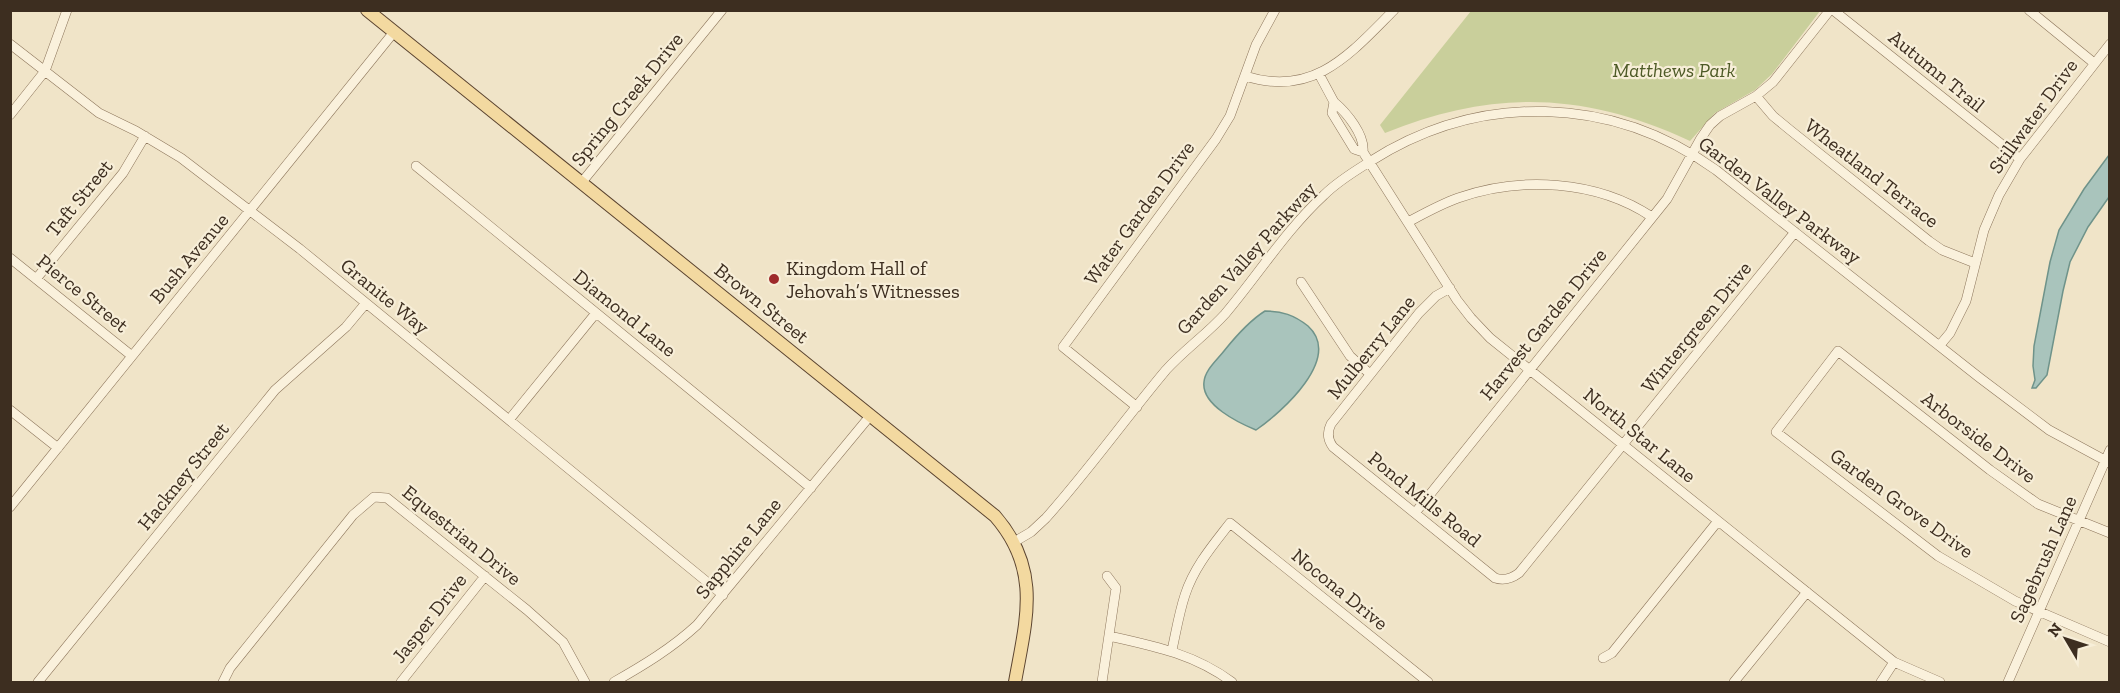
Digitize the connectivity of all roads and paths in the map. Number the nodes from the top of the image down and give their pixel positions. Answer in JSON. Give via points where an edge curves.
{"nodes":[{"id":1,"x":68,"y":10,"type":"edge"},
{"id":2,"x":368,"y":10,"type":"edge"},
{"id":3,"x":722,"y":10,"type":"edge"},
{"id":4,"x":1275,"y":10,"type":"edge"},
{"id":5,"x":1394,"y":10,"type":"edge"},
{"id":6,"x":1831,"y":10,"type":"edge"},
{"id":7,"x":2029,"y":10,"type":"edge"},
{"id":8,"x":394,"y":32,"type":"junction"},
{"id":9,"x":10,"y":44,"type":"edge"},
{"id":10,"x":2109,"y":44,"type":"edge"},
{"id":11,"x":2094,"y":63,"type":"junction"},
{"id":12,"x":45,"y":71,"type":"junction"},
{"id":13,"x":1319,"y":74,"type":"junction"},
{"id":14,"x":1245,"y":76,"type":"junction"},
{"id":15,"x":1756,"y":96,"type":"junction"},
{"id":16,"x":10,"y":115,"type":"edge"},
{"id":17,"x":145,"y":136,"type":"junction"},
{"id":18,"x":1692,"y":154,"type":"junction"},
{"id":19,"x":2020,"y":159,"type":"junction"},
{"id":20,"x":1370,"y":162,"type":"junction"},
{"id":21,"x":416,"y":166,"type":"dead end"},
{"id":22,"x":582,"y":182,"type":"junction"},
{"id":23,"x":250,"y":212,"type":"junction"},
{"id":24,"x":1652,"y":217,"type":"junction"},
{"id":25,"x":1408,"y":222,"type":"junction"},
{"id":26,"x":1795,"y":232,"type":"junction"},
{"id":27,"x":10,"y":258,"type":"edge"},
{"id":28,"x":1975,"y":263,"type":"junction"},
{"id":29,"x":36,"y":279,"type":"junction"},
{"id":30,"x":1301,"y":282,"type":"dead end"},
{"id":31,"x":1450,"y":288,"type":"junction"},
{"id":32,"x":366,"y":303,"type":"junction"},
{"id":33,"x":596,"y":313,"type":"junction"},
{"id":34,"x":1940,"y":345,"type":"junction"},
{"id":35,"x":1838,"y":351,"type":"joint"},
{"id":36,"x":132,"y":356,"type":"junction"},
{"id":37,"x":1529,"y":369,"type":"junction"},
{"id":38,"x":1370,"y":374,"type":"junction"},
{"id":39,"x":1137,"y":407,"type":"junction"},
{"id":40,"x":10,"y":410,"type":"edge"},
{"id":41,"x":870,"y":416,"type":"junction"},
{"id":42,"x":509,"y":420,"type":"junction"},
{"id":43,"x":1328,"y":435,"type":"joint"},
{"id":44,"x":1624,"y":445,"type":"junction"},
{"id":45,"x":58,"y":448,"type":"junction"},
{"id":46,"x":2109,"y":450,"type":"edge"},
{"id":47,"x":2107,"y":462,"type":"edge"},
{"id":48,"x":811,"y":488,"type":"junction"},
{"id":49,"x":10,"y":507,"type":"edge"},
{"id":50,"x":1415,"y":513,"type":"junction"},
{"id":51,"x":1718,"y":521,"type":"junction"},
{"id":52,"x":2079,"y":521,"type":"junction"},
{"id":53,"x":2109,"y":533,"type":"edge"},
{"id":54,"x":1014,"y":542,"type":"junction"},
{"id":55,"x":485,"y":576,"type":"junction"},
{"id":56,"x":1107,"y":576,"type":"dead end"},
{"id":57,"x":1507,"y":579,"type":"joint"},
{"id":58,"x":1807,"y":592,"type":"junction"},
{"id":59,"x":723,"y":595,"type":"junction"},
{"id":60,"x":2039,"y":612,"type":"junction"},
{"id":61,"x":1109,"y":636,"type":"junction"},
{"id":62,"x":2109,"y":642,"type":"edge"},
{"id":63,"x":1172,"y":651,"type":"junction"},
{"id":64,"x":1603,"y":658,"type":"dead end"},
{"id":65,"x":1894,"y":662,"type":"junction"},
{"id":66,"x":38,"y":682,"type":"edge"},
{"id":67,"x":223,"y":682,"type":"edge"},
{"id":68,"x":401,"y":682,"type":"edge"},
{"id":69,"x":585,"y":682,"type":"edge"},
{"id":70,"x":614,"y":682,"type":"edge"},
{"id":71,"x":1015,"y":682,"type":"edge"},
{"id":72,"x":1102,"y":682,"type":"edge"},
{"id":73,"x":1232,"y":682,"type":"edge"},
{"id":74,"x":1428,"y":682,"type":"edge"},
{"id":75,"x":1734,"y":682,"type":"edge"},
{"id":76,"x":1881,"y":682,"type":"edge"},
{"id":77,"x":1940,"y":682,"type":"edge"},
{"id":78,"x":2008,"y":682,"type":"edge"}],
"edges":[{"from":1,"to":12,"type":"street"},
{"from":2,"to":8,"type":"main road","name":"Brown Street"},
{"from":3,"to":22,"type":"street","name":"Spring Creek Drive"},
{"from":4,"to":14,"type":"street","name":"Water Garden Drive"},
{"from":5,"to":13,"type":"street","via":[[1344,59]]},
{"from":6,"to":15,"type":"street","name":"Harvest Garden Drive","via":[[1773,82]]},
{"from":6,"to":19,"type":"street","name":"Autumn Trail"},
{"from":7,"to":11,"type":"street"},
{"from":8,"to":22,"type":"main road","name":"Brown Street"},
{"from":8,"to":23,"type":"street","name":"Bush Avenue"},
{"from":9,"to":12,"type":"street","name":"Granite Way"},
{"from":10,"to":11,"type":"street","name":"Stillwater Drive"},
{"from":11,"to":19,"type":"street","name":"Stillwater Drive"},
{"from":12,"to":16,"type":"street"},
{"from":12,"to":17,"type":"street","name":"Granite Way","via":[[99,113]]},
{"from":13,"to":14,"type":"street","via":[[1276,82]]},
{"from":13,"to":20,"type":"street","name":"North Star Lane","via":[[1364,143]]},
{"from":14,"to":39,"type":"street","name":"Water Garden Drive","via":[[1230,116],[1216,139],[1063,347]]},
{"from":15,"to":18,"type":"street","name":"Harvest Garden Drive","via":[[1710,125]]},
{"from":15,"to":28,"type":"street","name":"Wheatland Terrace","via":[[1773,116],[1929,241]]},
{"from":17,"to":23,"type":"street","name":"Granite Way","via":[[181,158]]},
{"from":17,"to":29,"type":"street","name":"Taft Street","via":[[123,173]]},
{"from":18,"to":20,"type":"street","name":"Garden Valley Parkway","via":[[1657,135],[1606,120],[1572,113],[1518,111],[1447,124]]},
{"from":18,"to":24,"type":"street","name":"Harvest Garden Drive","via":[[1675,187]]},
{"from":18,"to":26,"type":"street","name":"Garden Valley Parkway"},
{"from":19,"to":28,"type":"street","name":"Stillwater Drive","via":[[1999,195]]},
{"from":20,"to":25,"type":"street","name":"North Star Lane"},
{"from":20,"to":39,"type":"street","name":"Garden Valley Parkway","via":[[1318,201],[1224,315],[1167,369]]},
{"from":21,"to":33,"type":"street","name":"Diamond Lane"},
{"from":22,"to":41,"type":"main road","name":"Brown Street"},
{"from":23,"to":32,"type":"street","name":"Granite Way"},
{"from":23,"to":36,"type":"street","name":"Bush Avenue"},
{"from":24,"to":25,"type":"street","via":[[1595,192],[1522,185],[1458,198]]},
{"from":24,"to":37,"type":"street","name":"Harvest Garden Drive"},
{"from":25,"to":31,"type":"street","name":"North Star Lane"},
{"from":26,"to":34,"type":"street","name":"Garden Valley Parkway"},
{"from":26,"to":44,"type":"street","name":"Wintergreen Drive"},
{"from":27,"to":29,"type":"street","name":"Pierce Street"},
{"from":28,"to":34,"type":"street","name":"Stillwater Drive","via":[[1958,320]]},
{"from":29,"to":36,"type":"street","name":"Pierce Street"},
{"from":30,"to":38,"type":"street","via":[[1350,356]]},
{"from":31,"to":37,"type":"street","name":"North Star Lane","via":[[1484,331]]},
{"from":31,"to":38,"type":"street","name":"Mulberry Lane","via":[[1419,313]]},
{"from":32,"to":42,"type":"street","name":"Granite Way"},
{"from":32,"to":66,"type":"street","name":"Hackney Street","via":[[346,327],[275,390]]},
{"from":33,"to":42,"type":"street"},
{"from":33,"to":48,"type":"street","name":"Diamond Lane"},
{"from":34,"to":47,"type":"street","name":"Garden Valley Parkway","via":[[2049,430]]},
{"from":35,"to":52,"type":"street","name":"Arborside Drive","via":[[2038,504]]},
{"from":35,"to":60,"type":"street","name":"Garden Grove Drive","via":[[1776,432],[1938,556]]},
{"from":36,"to":45,"type":"street","name":"Bush Avenue"},
{"from":37,"to":44,"type":"street","name":"North Star Lane"},
{"from":37,"to":50,"type":"street","name":"Harvest Garden Drive"},
{"from":38,"to":43,"type":"street","name":"Mulberry Lane","via":[[1331,424]]},
{"from":39,"to":54,"type":"street","name":"Garden Valley Parkway","via":[[1046,518]]},
{"from":40,"to":45,"type":"street"},
{"from":41,"to":48,"type":"street","name":"Sapphire Lane"},
{"from":41,"to":54,"type":"main road","name":"Brown Street","via":[[986,508]]},
{"from":42,"to":59,"type":"street","name":"Granite Way"},
{"from":43,"to":50,"type":"street","name":"Pond Mills Road","via":[[1333,447]]},
{"from":44,"to":51,"type":"street","name":"North Star Lane"},
{"from":44,"to":57,"type":"street","name":"Wintergreen Drive","via":[[1519,573]]},
{"from":45,"to":49,"type":"street","name":"Bush Avenue"},
{"from":46,"to":47,"type":"street","name":"Sagebrush Lane"},
{"from":47,"to":52,"type":"street","name":"Sagebrush Lane"},
{"from":48,"to":59,"type":"street","name":"Sapphire Lane"},
{"from":50,"to":57,"type":"street","name":"Pond Mills Road","via":[[1495,578]]},
{"from":51,"to":58,"type":"street","name":"North Star Lane"},
{"from":51,"to":64,"type":"street","via":[[1612,653]]},
{"from":52,"to":53,"type":"street","name":"Arborside Drive"},
{"from":52,"to":60,"type":"street","name":"Sagebrush Lane"},
{"from":54,"to":71,"type":"main road","name":"Brown Street","via":[[1025,571],[1028,597]]},
{"from":55,"to":67,"type":"street","name":"Equestrian Drive","via":[[387,498],[375,496],[353,515],[230,668]]},
{"from":55,"to":68,"type":"street","name":"Jasper Drive"},
{"from":55,"to":69,"type":"street","name":"Equestrian Drive","via":[[563,642]]},
{"from":56,"to":61,"type":"street","via":[[1116,588]]},
{"from":58,"to":65,"type":"street","name":"North Star Lane"},
{"from":58,"to":75,"type":"street"},
{"from":59,"to":70,"type":"street","name":"Sapphire Lane","via":[[682,639]]},
{"from":60,"to":62,"type":"street","name":"Garden Grove Drive"},
{"from":60,"to":78,"type":"street","name":"Sagebrush Lane"},
{"from":61,"to":63,"type":"street"},
{"from":61,"to":72,"type":"street"},
{"from":63,"to":73,"type":"street"},
{"from":63,"to":74,"type":"street","name":"Nocona Drive","via":[[1191,579],[1230,523]]},
{"from":65,"to":76,"type":"street"},
{"from":65,"to":77,"type":"street","name":"North Star Lane"}]}
